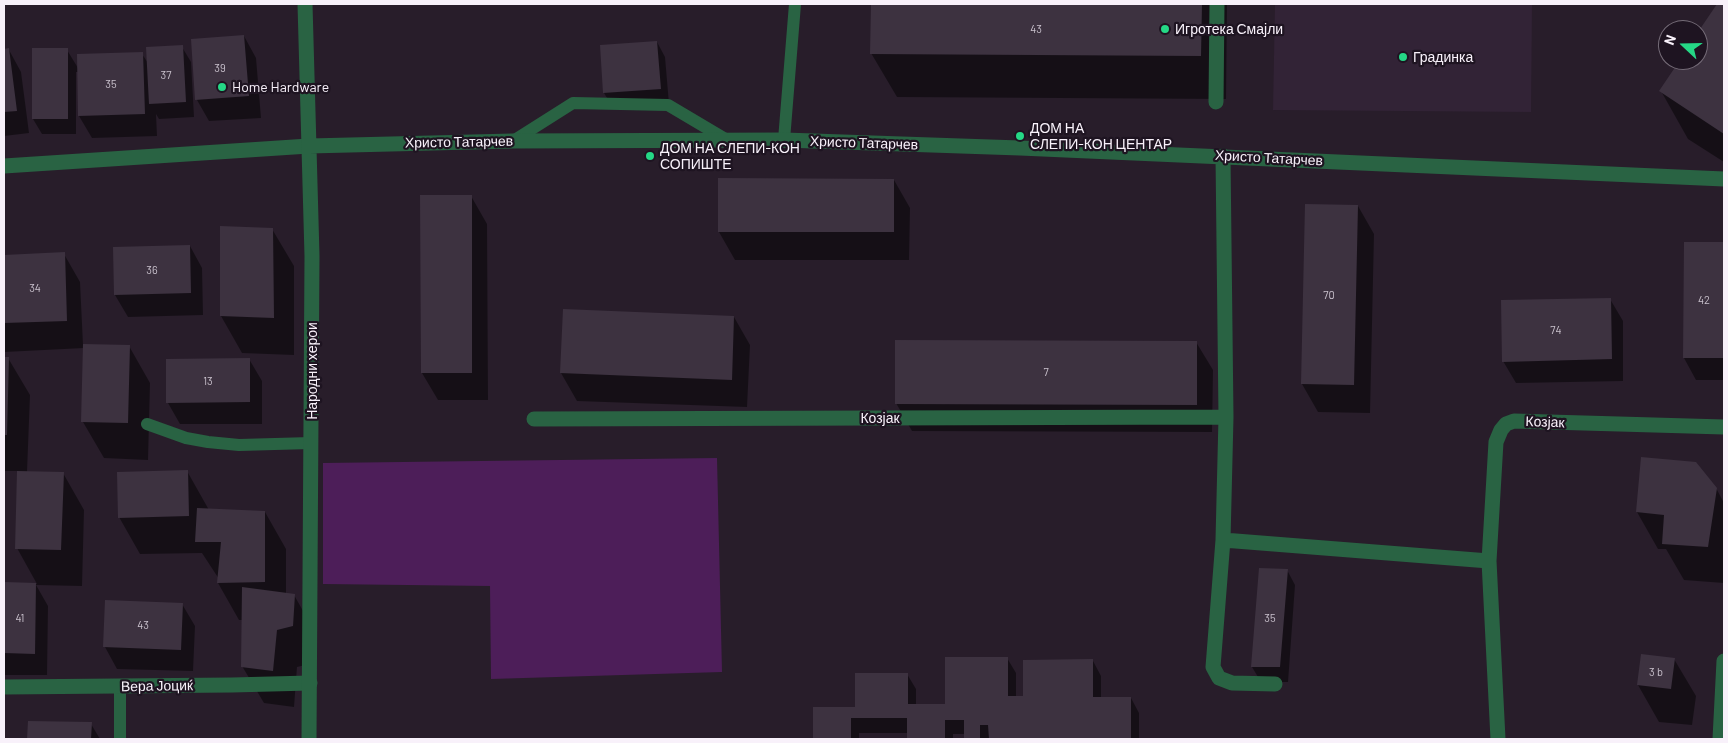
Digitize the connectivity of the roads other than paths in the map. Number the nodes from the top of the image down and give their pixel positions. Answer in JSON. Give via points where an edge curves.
{"nodes":[{"id":1,"x":305,"y":4,"type":"edge"},
{"id":2,"x":795,"y":4,"type":"edge"},
{"id":3,"x":1217,"y":4,"type":"edge"},
{"id":4,"x":1216,"y":102,"type":"dead end"},
{"id":5,"x":726,"y":140,"type":"junction"},
{"id":6,"x":784,"y":140,"type":"junction"},
{"id":7,"x":513,"y":141,"type":"junction"},
{"id":8,"x":309,"y":146,"type":"junction"},
{"id":9,"x":1223,"y":156,"type":"junction"},
{"id":10,"x":4,"y":166,"type":"edge"},
{"id":11,"x":1724,"y":179,"type":"edge"},
{"id":12,"x":1226,"y":417,"type":"junction"},
{"id":13,"x":534,"y":418,"type":"dead end"},
{"id":14,"x":146,"y":424,"type":"dead end"},
{"id":15,"x":1724,"y":427,"type":"edge"},
{"id":16,"x":311,"y":443,"type":"junction"},
{"id":17,"x":1223,"y":540,"type":"junction"},
{"id":18,"x":1489,"y":561,"type":"junction"},
{"id":19,"x":1724,"y":661,"type":"edge"},
{"id":20,"x":310,"y":683,"type":"junction"},
{"id":21,"x":1275,"y":684,"type":"dead end"},
{"id":22,"x":120,"y":686,"type":"junction"},
{"id":23,"x":4,"y":688,"type":"edge"},
{"id":24,"x":120,"y":739,"type":"edge"},
{"id":25,"x":309,"y":739,"type":"edge"},
{"id":26,"x":1498,"y":739,"type":"edge"},
{"id":27,"x":1720,"y":739,"type":"edge"}],
"edges":[{"from":1,"to":8,"type":"street","name":"Народни херои"},
{"from":2,"to":6,"type":"lane"},
{"from":3,"to":4,"type":"street"},
{"from":5,"to":6,"type":"street","name":"Христо Татарчев"},
{"from":5,"to":7,"type":"street","name":"Христо Татарчев"},
{"from":5,"to":7,"type":"lane","via":[[668,105],[573,103]]},
{"from":6,"to":9,"type":"street","name":"Христо Татарчев"},
{"from":7,"to":8,"type":"street","name":"Христо Татарчев"},
{"from":8,"to":10,"type":"street","name":"Христо Татарчев"},
{"from":8,"to":16,"type":"street","name":"Народни херои"},
{"from":9,"to":11,"type":"street","name":"Христо Татарчев"},
{"from":9,"to":12,"type":"street"},
{"from":12,"to":13,"type":"street","name":"Козјак"},
{"from":12,"to":17,"type":"street"},
{"from":14,"to":16,"type":"lane","via":[[208,442],[239,445]]},
{"from":15,"to":18,"type":"street","name":"Козјак","via":[[1514,421],[1506,424],[1496,442]]},
{"from":16,"to":20,"type":"street","name":"Народни херои"},
{"from":17,"to":18,"type":"street"},
{"from":17,"to":21,"type":"street","via":[[1213,667],[1219,678],[1232,683]]},
{"from":18,"to":26,"type":"street","name":"Козјак"},
{"from":19,"to":27,"type":"street"},
{"from":20,"to":22,"type":"street","name":"Вера Јоциќ"},
{"from":20,"to":25,"type":"street","name":"Народни херои"},
{"from":22,"to":23,"type":"street","name":"Вера Јоциќ"},
{"from":22,"to":24,"type":"lane"}]}
